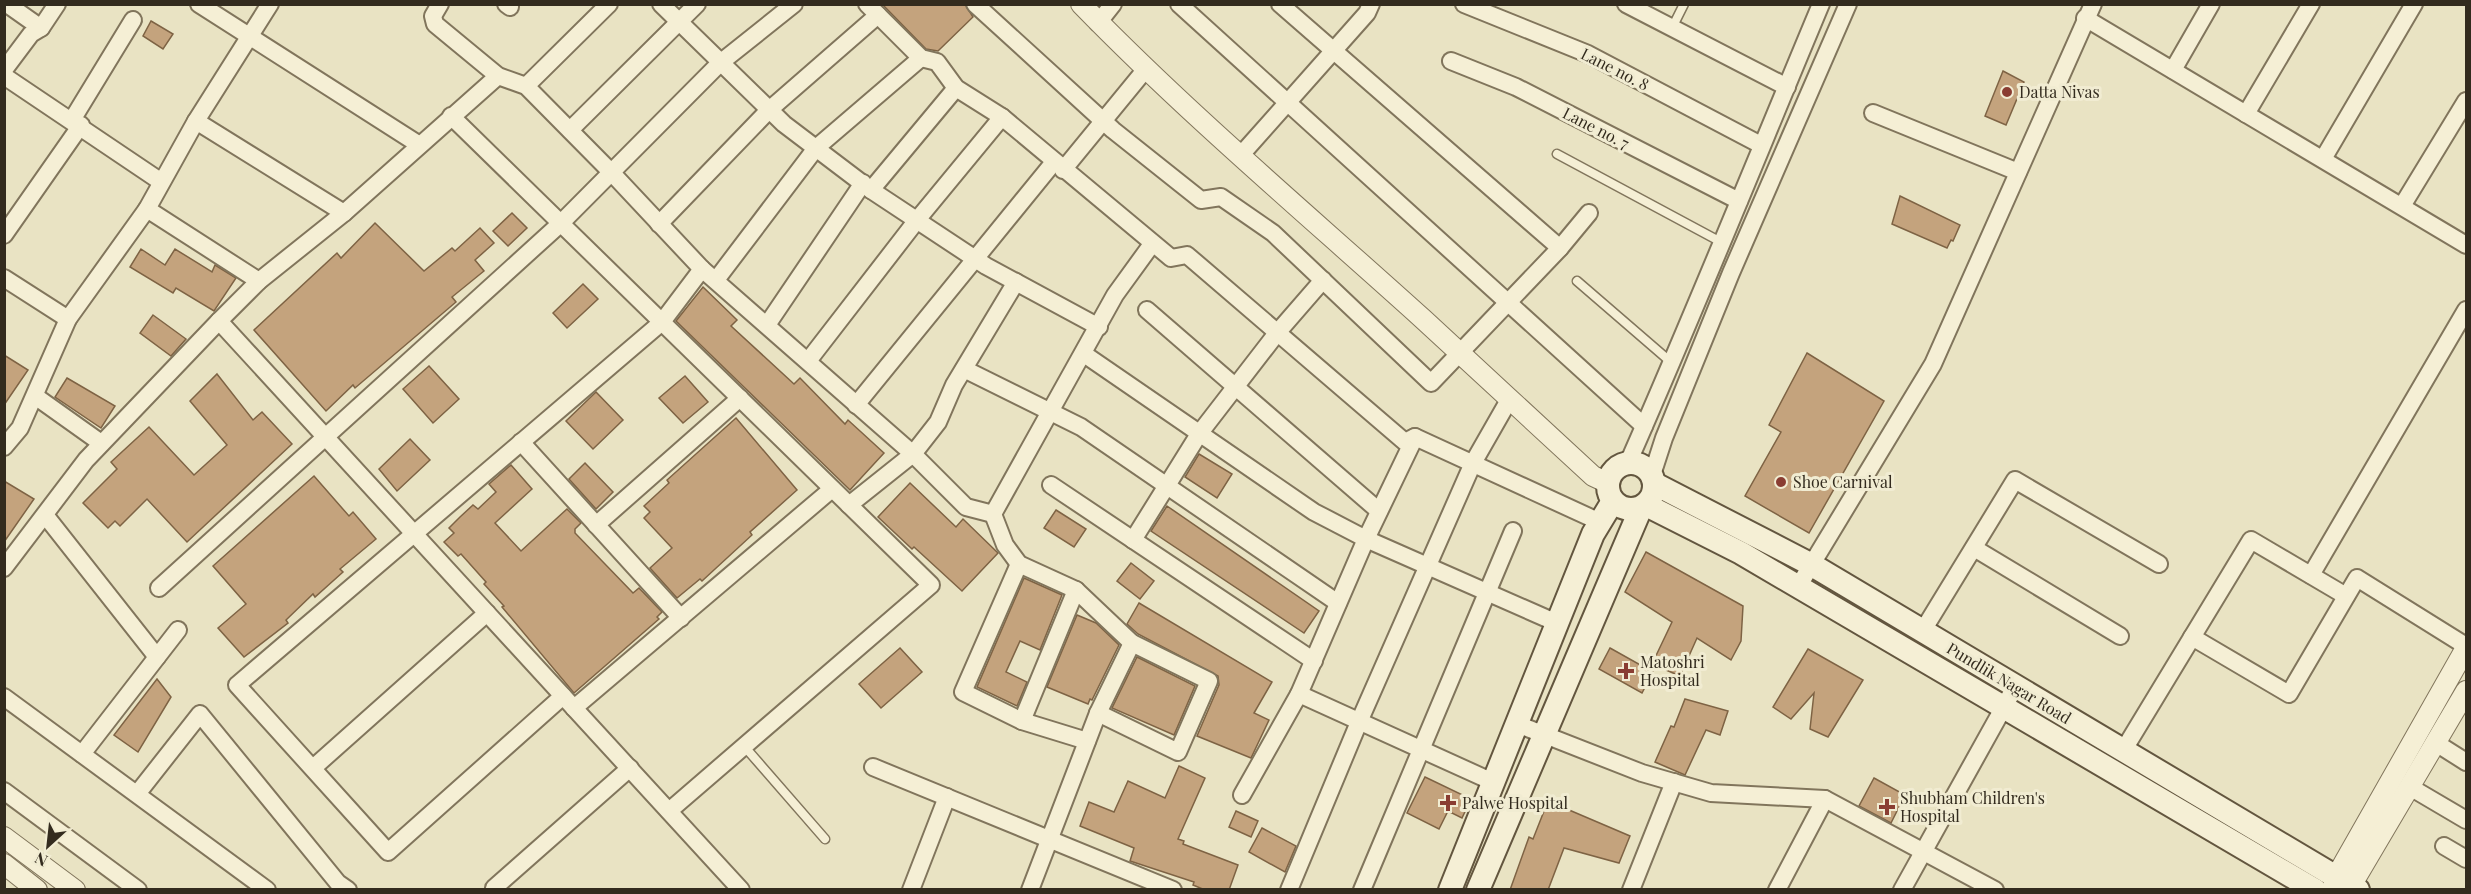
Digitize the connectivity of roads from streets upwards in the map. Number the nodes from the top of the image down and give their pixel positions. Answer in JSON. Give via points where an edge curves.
{"nodes":[{"id":1,"x":7,"y":4,"type":"edge"},
{"id":2,"x":57,"y":4,"type":"edge"},
{"id":3,"x":199,"y":4,"type":"edge"},
{"id":4,"x":270,"y":4,"type":"edge"},
{"id":5,"x":440,"y":4,"type":"edge"},
{"id":6,"x":609,"y":4,"type":"edge"},
{"id":7,"x":661,"y":4,"type":"edge"},
{"id":8,"x":697,"y":4,"type":"edge"},
{"id":9,"x":794,"y":4,"type":"edge"},
{"id":10,"x":975,"y":4,"type":"edge"},
{"id":11,"x":1081,"y":4,"type":"edge"},
{"id":12,"x":1113,"y":4,"type":"edge"},
{"id":13,"x":1179,"y":4,"type":"edge"},
{"id":14,"x":1371,"y":4,"type":"edge"},
{"id":15,"x":1464,"y":4,"type":"edge"},
{"id":16,"x":1626,"y":4,"type":"edge"},
{"id":17,"x":1821,"y":4,"type":"edge"},
{"id":18,"x":1848,"y":4,"type":"edge"},
{"id":19,"x":2211,"y":4,"type":"edge"},
{"id":20,"x":2311,"y":4,"type":"edge"},
{"id":21,"x":2414,"y":4,"type":"edge"},
{"id":22,"x":1289,"y":8,"type":"edge"},
{"id":23,"x":873,"y":10,"type":"edge"},
{"id":24,"x":2089,"y":11,"type":"edge"},
{"id":25,"x":134,"y":20,"type":"dead end"},
{"id":26,"x":678,"y":22,"type":"junction"},
{"id":27,"x":1098,"y":22,"type":"junction"},
{"id":28,"x":41,"y":28,"type":"junction"},
{"id":29,"x":251,"y":37,"type":"junction"},
{"id":30,"x":1333,"y":52,"type":"junction"},
{"id":31,"x":921,"y":57,"type":"junction"},
{"id":32,"x":1451,"y":61,"type":"dead end"},
{"id":33,"x":720,"y":63,"type":"junction"},
{"id":34,"x":4,"y":70,"type":"edge"},
{"id":35,"x":1145,"y":70,"type":"junction"},
{"id":36,"x":2173,"y":70,"type":"junction"},
{"id":37,"x":4,"y":76,"type":"edge"},
{"id":38,"x":498,"y":76,"type":"junction"},
{"id":39,"x":526,"y":87,"type":"junction"},
{"id":40,"x":1787,"y":87,"type":"junction"},
{"id":41,"x":956,"y":88,"type":"junction"},
{"id":42,"x":2466,"y":101,"type":"edge"},
{"id":43,"x":1288,"y":102,"type":"junction"},
{"id":44,"x":770,"y":110,"type":"junction"},
{"id":45,"x":1873,"y":113,"type":"dead end"},
{"id":46,"x":2246,"y":114,"type":"junction"},
{"id":47,"x":451,"y":116,"type":"junction"},
{"id":48,"x":1002,"y":117,"type":"junction"},
{"id":49,"x":196,"y":121,"type":"junction"},
{"id":50,"x":1103,"y":121,"type":"junction"},
{"id":51,"x":77,"y":123,"type":"junction"},
{"id":52,"x":570,"y":130,"type":"junction"},
{"id":53,"x":418,"y":144,"type":"junction"},
{"id":54,"x":1761,"y":145,"type":"junction"},
{"id":55,"x":816,"y":148,"type":"junction"},
{"id":56,"x":1240,"y":156,"type":"junction"},
{"id":57,"x":2323,"y":159,"type":"junction"},
{"id":58,"x":1058,"y":166,"type":"junction"},
{"id":59,"x":611,"y":172,"type":"junction"},
{"id":60,"x":2018,"y":172,"type":"junction"},
{"id":61,"x":160,"y":181,"type":"junction"},
{"id":62,"x":867,"y":186,"type":"junction"},
{"id":63,"x":1739,"y":201,"type":"junction"},
{"id":64,"x":2402,"y":206,"type":"junction"},
{"id":65,"x":147,"y":209,"type":"junction"},
{"id":66,"x":344,"y":213,"type":"junction"},
{"id":67,"x":1589,"y":213,"type":"dead end"},
{"id":68,"x":917,"y":220,"type":"junction"},
{"id":69,"x":560,"y":224,"type":"junction"},
{"id":70,"x":659,"y":224,"type":"junction"},
{"id":71,"x":4,"y":235,"type":"edge"},
{"id":72,"x":1152,"y":244,"type":"junction"},
{"id":73,"x":2466,"y":245,"type":"edge"},
{"id":74,"x":1560,"y":248,"type":"junction"},
{"id":75,"x":975,"y":259,"type":"junction"},
{"id":76,"x":702,"y":269,"type":"junction"},
{"id":77,"x":4,"y":278,"type":"edge"},
{"id":78,"x":1707,"y":279,"type":"junction"},
{"id":79,"x":716,"y":280,"type":"junction"},
{"id":80,"x":1323,"y":280,"type":"junction"},
{"id":81,"x":259,"y":281,"type":"junction"},
{"id":82,"x":1016,"y":282,"type":"junction"},
{"id":83,"x":1725,"y":286,"type":"junction"},
{"id":84,"x":1509,"y":301,"type":"junction"},
{"id":85,"x":1147,"y":310,"type":"dead end"},
{"id":86,"x":2466,"y":310,"type":"edge"},
{"id":87,"x":68,"y":319,"type":"junction"},
{"id":88,"x":219,"y":321,"type":"junction"},
{"id":89,"x":662,"y":322,"type":"junction"},
{"id":90,"x":767,"y":325,"type":"junction"},
{"id":91,"x":1099,"y":327,"type":"junction"},
{"id":92,"x":1277,"y":333,"type":"junction"},
{"id":93,"x":1460,"y":353,"type":"junction"},
{"id":94,"x":1084,"y":354,"type":"junction"},
{"id":95,"x":808,"y":361,"type":"junction"},
{"id":96,"x":964,"y":369,"type":"junction"},
{"id":97,"x":1236,"y":387,"type":"junction"},
{"id":98,"x":35,"y":396,"type":"junction"},
{"id":99,"x":740,"y":398,"type":"junction"},
{"id":100,"x":1509,"y":399,"type":"junction"},
{"id":101,"x":856,"y":405,"type":"junction"},
{"id":102,"x":1052,"y":412,"type":"junction"},
{"id":103,"x":1644,"y":426,"type":"junction"},
{"id":104,"x":1199,"y":434,"type":"junction"},
{"id":105,"x":325,"y":437,"type":"junction"},
{"id":106,"x":1415,"y":437,"type":"junction"},
{"id":107,"x":521,"y":442,"type":"junction"},
{"id":108,"x":101,"y":443,"type":"junction"},
{"id":109,"x":4,"y":447,"type":"edge"},
{"id":110,"x":913,"y":454,"type":"junction"},
{"id":111,"x":1473,"y":463,"type":"junction"},
{"id":112,"x":1628,"y":463,"type":"junction"},
{"id":113,"x":1653,"y":479,"type":"junction"},
{"id":114,"x":1051,"y":485,"type":"dead end"},
{"id":115,"x":1166,"y":486,"type":"junction"},
{"id":116,"x":832,"y":489,"type":"junction"},
{"id":117,"x":1610,"y":492,"type":"junction"},
{"id":118,"x":849,"y":505,"type":"junction"},
{"id":119,"x":1644,"y":506,"type":"junction"},
{"id":120,"x":1379,"y":512,"type":"junction"},
{"id":121,"x":993,"y":514,"type":"junction"},
{"id":122,"x":45,"y":516,"type":"junction"},
{"id":123,"x":1600,"y":522,"type":"junction"},
{"id":124,"x":596,"y":525,"type":"junction"},
{"id":125,"x":1513,"y":531,"type":"dead end"},
{"id":126,"x":414,"y":534,"type":"junction"},
{"id":127,"x":1366,"y":539,"type":"junction"},
{"id":128,"x":1133,"y":540,"type":"junction"},
{"id":129,"x":1974,"y":548,"type":"junction"},
{"id":130,"x":1019,"y":564,"type":"junction"},
{"id":131,"x":2159,"y":564,"type":"dead end"},
{"id":132,"x":1812,"y":565,"type":"junction"},
{"id":133,"x":1428,"y":566,"type":"junction"},
{"id":134,"x":4,"y":568,"type":"edge"},
{"id":135,"x":2311,"y":575,"type":"junction"},
{"id":136,"x":1798,"y":587,"type":"junction"},
{"id":137,"x":159,"y":588,"type":"dead end"},
{"id":138,"x":1076,"y":590,"type":"junction"},
{"id":139,"x":1486,"y":593,"type":"junction"},
{"id":140,"x":2346,"y":596,"type":"junction"},
{"id":141,"x":1338,"y":603,"type":"junction"},
{"id":142,"x":487,"y":613,"type":"junction"},
{"id":143,"x":681,"y":618,"type":"junction"},
{"id":144,"x":1557,"y":623,"type":"junction"},
{"id":145,"x":178,"y":630,"type":"dead end"},
{"id":146,"x":1922,"y":632,"type":"junction"},
{"id":147,"x":2120,"y":636,"type":"dead end"},
{"id":148,"x":2192,"y":637,"type":"junction"},
{"id":149,"x":1132,"y":642,"type":"junction"},
{"id":150,"x":2465,"y":652,"type":"edge"},
{"id":151,"x":157,"y":657,"type":"junction"},
{"id":152,"x":1314,"y":661,"type":"junction"},
{"id":153,"x":2015,"y":687,"type":"junction"},
{"id":154,"x":2466,"y":691,"type":"edge"},
{"id":155,"x":1299,"y":694,"type":"junction"},
{"id":156,"x":4,"y":698,"type":"edge"},
{"id":157,"x":569,"y":702,"type":"junction"},
{"id":158,"x":2004,"y":707,"type":"junction"},
{"id":159,"x":1098,"y":713,"type":"junction"},
{"id":160,"x":1022,"y":721,"type":"junction"},
{"id":161,"x":1359,"y":722,"type":"junction"},
{"id":162,"x":1516,"y":724,"type":"junction"},
{"id":163,"x":1543,"y":734,"type":"junction"},
{"id":164,"x":1088,"y":741,"type":"junction"},
{"id":165,"x":2436,"y":743,"type":"junction"},
{"id":166,"x":1420,"y":749,"type":"junction"},
{"id":167,"x":2123,"y":751,"type":"junction"},
{"id":168,"x":82,"y":754,"type":"junction"},
{"id":169,"x":2466,"y":762,"type":"edge"},
{"id":170,"x":873,"y":767,"type":"dead end"},
{"id":171,"x":313,"y":768,"type":"junction"},
{"id":172,"x":630,"y":768,"type":"junction"},
{"id":173,"x":1493,"y":782,"type":"junction"},
{"id":174,"x":1674,"y":782,"type":"junction"},
{"id":175,"x":2410,"y":787,"type":"junction"},
{"id":176,"x":4,"y":791,"type":"edge"},
{"id":177,"x":137,"y":794,"type":"junction"},
{"id":178,"x":1242,"y":795,"type":"dead end"},
{"id":179,"x":947,"y":797,"type":"junction"},
{"id":180,"x":1825,"y":799,"type":"junction"},
{"id":181,"x":669,"y":811,"type":"junction"},
{"id":182,"x":2466,"y":820,"type":"edge"},
{"id":183,"x":4,"y":837,"type":"edge"},
{"id":184,"x":1050,"y":839,"type":"junction"},
{"id":185,"x":2444,"y":846,"type":"dead end"},
{"id":186,"x":1923,"y":851,"type":"junction"},
{"id":187,"x":2466,"y":859,"type":"edge"},
{"id":188,"x":4,"y":864,"type":"edge"},
{"id":189,"x":2345,"y":886,"type":"edge"},
{"id":190,"x":339,"y":887,"type":"edge"},
{"id":191,"x":734,"y":887,"type":"edge"},
{"id":192,"x":494,"y":888,"type":"dead end"},
{"id":193,"x":1164,"y":888,"type":"edge"},
{"id":194,"x":36,"y":890,"type":"edge"},
{"id":195,"x":75,"y":890,"type":"edge"},
{"id":196,"x":138,"y":890,"type":"edge"},
{"id":197,"x":267,"y":890,"type":"edge"},
{"id":198,"x":911,"y":890,"type":"edge"},
{"id":199,"x":1030,"y":890,"type":"edge"},
{"id":200,"x":1289,"y":890,"type":"edge"},
{"id":201,"x":1362,"y":890,"type":"edge"},
{"id":202,"x":1450,"y":890,"type":"edge"},
{"id":203,"x":1478,"y":890,"type":"edge"},
{"id":204,"x":1631,"y":890,"type":"edge"},
{"id":205,"x":1777,"y":890,"type":"edge"},
{"id":206,"x":1902,"y":890,"type":"edge"},
{"id":207,"x":1995,"y":890,"type":"edge"},
{"id":208,"x":2315,"y":890,"type":"edge"}],
"edges":[{"from":1,"to":28,"type":"street"},
{"from":2,"to":28,"type":"street"},
{"from":3,"to":29,"type":"street"},
{"from":4,"to":29,"type":"street"},
{"from":5,"to":38,"type":"street","via":[[433,16],[435,24]]},
{"from":6,"to":39,"type":"street"},
{"from":7,"to":26,"type":"street"},
{"from":8,"to":26,"type":"street"},
{"from":9,"to":33,"type":"street"},
{"from":10,"to":50,"type":"street"},
{"from":11,"to":27,"type":"street"},
{"from":12,"to":27,"type":"street"},
{"from":13,"to":43,"type":"street"},
{"from":14,"to":30,"type":"street"},
{"from":15,"to":54,"type":"street","name":"Lane no. 8","via":[[1588,54]]},
{"from":16,"to":40,"type":"street"},
{"from":17,"to":40,"type":"street"},
{"from":18,"to":83,"type":"street"},
{"from":19,"to":36,"type":"street"},
{"from":20,"to":46,"type":"street"},
{"from":21,"to":57,"type":"street"},
{"from":22,"to":30,"type":"street"},
{"from":23,"to":31,"type":"street"},
{"from":23,"to":44,"type":"street"},
{"from":24,"to":36,"type":"street"},
{"from":24,"to":60,"type":"street"},
{"from":25,"to":51,"type":"street"},
{"from":26,"to":33,"type":"street"},
{"from":26,"to":52,"type":"street"},
{"from":27,"to":35,"type":"street"},
{"from":28,"to":34,"type":"street","via":[[31,34]]},
{"from":29,"to":49,"type":"street"},
{"from":29,"to":53,"type":"street"},
{"from":30,"to":43,"type":"street"},
{"from":30,"to":74,"type":"street"},
{"from":31,"to":41,"type":"street","via":[[937,62]]},
{"from":31,"to":55,"type":"street"},
{"from":32,"to":63,"type":"street","name":"Lane no. 7","via":[[1516,87]]},
{"from":33,"to":44,"type":"street"},
{"from":33,"to":59,"type":"street"},
{"from":35,"to":50,"type":"street"},
{"from":35,"to":56,"type":"street"},
{"from":36,"to":46,"type":"street"},
{"from":37,"to":51,"type":"street"},
{"from":38,"to":39,"type":"street"},
{"from":38,"to":47,"type":"street"},
{"from":39,"to":52,"type":"street"},
{"from":40,"to":54,"type":"street"},
{"from":41,"to":48,"type":"street"},
{"from":41,"to":62,"type":"street"},
{"from":42,"to":64,"type":"street"},
{"from":43,"to":56,"type":"street"},
{"from":43,"to":84,"type":"street"},
{"from":44,"to":55,"type":"street"},
{"from":44,"to":70,"type":"street"},
{"from":45,"to":60,"type":"street"},
{"from":46,"to":57,"type":"street"},
{"from":47,"to":53,"type":"street"},
{"from":47,"to":69,"type":"street"},
{"from":48,"to":58,"type":"street"},
{"from":48,"to":68,"type":"street"},
{"from":49,"to":61,"type":"street"},
{"from":49,"to":66,"type":"street"},
{"from":50,"to":58,"type":"street"},
{"from":50,"to":80,"type":"street","via":[[1201,200],[1221,197],[1247,213]]},
{"from":51,"to":61,"type":"street"},
{"from":51,"to":71,"type":"street"},
{"from":52,"to":59,"type":"street"},
{"from":53,"to":66,"type":"street"},
{"from":54,"to":63,"type":"street"},
{"from":55,"to":62,"type":"street"},
{"from":55,"to":79,"type":"street"},
{"from":56,"to":93,"type":"street"},
{"from":57,"to":64,"type":"street"},
{"from":58,"to":72,"type":"street"},
{"from":58,"to":75,"type":"street"},
{"from":59,"to":69,"type":"street"},
{"from":59,"to":70,"type":"street"},
{"from":60,"to":132,"type":"street","via":[[1933,364]]},
{"from":61,"to":65,"type":"street"},
{"from":62,"to":68,"type":"street"},
{"from":62,"to":90,"type":"street"},
{"from":63,"to":78,"type":"street"},
{"from":64,"to":73,"type":"street"},
{"from":65,"to":81,"type":"street"},
{"from":65,"to":87,"type":"street"},
{"from":66,"to":81,"type":"street"},
{"from":67,"to":74,"type":"street"},
{"from":68,"to":75,"type":"street"},
{"from":68,"to":95,"type":"street"},
{"from":69,"to":89,"type":"street"},
{"from":69,"to":105,"type":"street"},
{"from":70,"to":76,"type":"street"},
{"from":72,"to":91,"type":"street","via":[[1115,295]]},
{"from":72,"to":92,"type":"street","via":[[1171,258],[1187,255]]},
{"from":74,"to":84,"type":"street"},
{"from":75,"to":82,"type":"street"},
{"from":75,"to":101,"type":"street"},
{"from":76,"to":79,"type":"street"},
{"from":76,"to":89,"type":"street"},
{"from":77,"to":87,"type":"street"},
{"from":78,"to":83,"type":"street"},
{"from":78,"to":103,"type":"street"},
{"from":79,"to":90,"type":"street"},
{"from":80,"to":92,"type":"street"},
{"from":80,"to":93,"type":"street","via":[[1431,383]]},
{"from":81,"to":88,"type":"street"},
{"from":82,"to":91,"type":"street"},
{"from":82,"to":96,"type":"street"},
{"from":83,"to":113,"type":"street","via":[[1664,438]]},
{"from":84,"to":93,"type":"street"},
{"from":84,"to":103,"type":"street"},
{"from":85,"to":97,"type":"street"},
{"from":86,"to":135,"type":"street"},
{"from":87,"to":98,"type":"street"},
{"from":88,"to":105,"type":"street"},
{"from":88,"to":108,"type":"street"},
{"from":89,"to":99,"type":"street"},
{"from":89,"to":107,"type":"street"},
{"from":90,"to":95,"type":"street"},
{"from":91,"to":94,"type":"street"},
{"from":92,"to":97,"type":"street"},
{"from":92,"to":106,"type":"street","via":[[1405,442]]},
{"from":93,"to":100,"type":"street"},
{"from":94,"to":102,"type":"street"},
{"from":94,"to":104,"type":"street"},
{"from":95,"to":101,"type":"street"},
{"from":96,"to":102,"type":"street"},
{"from":96,"to":110,"type":"street","via":[[938,422]]},
{"from":97,"to":104,"type":"street"},
{"from":97,"to":120,"type":"street"},
{"from":98,"to":108,"type":"street"},
{"from":98,"to":109,"type":"street","via":[[20,428]]},
{"from":99,"to":116,"type":"street"},
{"from":99,"to":124,"type":"street"},
{"from":100,"to":111,"type":"street"},
{"from":100,"to":117,"type":"street"},
{"from":101,"to":110,"type":"street"},
{"from":102,"to":115,"type":"street"},
{"from":102,"to":121,"type":"street"},
{"from":103,"to":112,"type":"street"},
{"from":104,"to":115,"type":"street"},
{"from":104,"to":127,"type":"street","via":[[1314,512]]},
{"from":105,"to":126,"type":"street"},
{"from":105,"to":137,"type":"street"},
{"from":106,"to":111,"type":"street"},
{"from":106,"to":120,"type":"street"},
{"from":107,"to":124,"type":"street"},
{"from":107,"to":126,"type":"street"},
{"from":108,"to":122,"type":"street"},
{"from":110,"to":118,"type":"street"},
{"from":110,"to":121,"type":"street","via":[[966,507]]},
{"from":111,"to":123,"type":"street"},
{"from":111,"to":133,"type":"street"},
{"from":112,"to":113,"type":"main road","via":[[1637,464]]},
{"from":112,"to":117,"type":"main road","via":[[1611,474]]},
{"from":113,"to":119,"type":"main road","via":[[1652,499]]},
{"from":113,"to":132,"type":"main road","name":"Pundlik Nagar Road"},
{"from":114,"to":128,"type":"street"},
{"from":115,"to":128,"type":"street"},
{"from":115,"to":141,"type":"street"},
{"from":116,"to":118,"type":"street"},
{"from":116,"to":143,"type":"street"},
{"from":117,"to":119,"type":"main road","via":[[1621,508]]},
{"from":117,"to":123,"type":"main road"},
{"from":118,"to":181,"type":"street","via":[[931,585]]},
{"from":119,"to":136,"type":"main road","name":"Pundlik Nagar Road"},
{"from":119,"to":163,"type":"main road"},
{"from":120,"to":127,"type":"street"},
{"from":121,"to":130,"type":"street","via":[[1005,546]]},
{"from":122,"to":134,"type":"street"},
{"from":122,"to":151,"type":"street"},
{"from":123,"to":144,"type":"main road"},
{"from":124,"to":143,"type":"street"},
{"from":125,"to":139,"type":"street"},
{"from":126,"to":142,"type":"street"},
{"from":126,"to":171,"type":"street","via":[[237,685]]},
{"from":127,"to":133,"type":"street"},
{"from":127,"to":141,"type":"street"},
{"from":128,"to":152,"type":"street"},
{"from":129,"to":131,"type":"street","via":[[2015,480]]},
{"from":129,"to":146,"type":"street"},
{"from":129,"to":147,"type":"street"},
{"from":130,"to":138,"type":"street"},
{"from":130,"to":160,"type":"street","via":[[963,692]]},
{"from":132,"to":136,"type":"street"},
{"from":132,"to":146,"type":"main road","name":"Pundlik Nagar Road"},
{"from":133,"to":139,"type":"street"},
{"from":133,"to":161,"type":"street"},
{"from":135,"to":140,"type":"street"},
{"from":135,"to":148,"type":"street","via":[[2251,540]]},
{"from":136,"to":158,"type":"main road","name":"Pundlik Nagar Road"},
{"from":138,"to":149,"type":"street"},
{"from":138,"to":160,"type":"street"},
{"from":139,"to":144,"type":"street"},
{"from":139,"to":166,"type":"street"},
{"from":140,"to":148,"type":"street","via":[[2289,694]]},
{"from":140,"to":150,"type":"street","via":[[2356,578]]},
{"from":141,"to":152,"type":"street"},
{"from":142,"to":157,"type":"street"},
{"from":142,"to":171,"type":"street"},
{"from":143,"to":157,"type":"street"},
{"from":144,"to":162,"type":"main road"},
{"from":145,"to":151,"type":"street"},
{"from":146,"to":153,"type":"main road","name":"Pundlik Nagar Road"},
{"from":148,"to":167,"type":"street"},
{"from":149,"to":159,"type":"street"},
{"from":149,"to":159,"type":"street","via":[[1209,681],[1178,752]]},
{"from":150,"to":189,"type":"street"},
{"from":151,"to":168,"type":"street"},
{"from":152,"to":155,"type":"street"},
{"from":153,"to":158,"type":"street"},
{"from":153,"to":167,"type":"main road","name":"Pundlik Nagar Road"},
{"from":154,"to":165,"type":"street"},
{"from":155,"to":161,"type":"street"},
{"from":155,"to":178,"type":"street"},
{"from":156,"to":168,"type":"street"},
{"from":157,"to":171,"type":"street","via":[[388,852]]},
{"from":157,"to":172,"type":"street"},
{"from":158,"to":186,"type":"street"},
{"from":158,"to":208,"type":"main road","name":"Pundlik Nagar Road"},
{"from":159,"to":164,"type":"street"},
{"from":160,"to":164,"type":"street"},
{"from":161,"to":166,"type":"street"},
{"from":161,"to":200,"type":"street"},
{"from":162,"to":163,"type":"street"},
{"from":162,"to":173,"type":"main road"},
{"from":163,"to":174,"type":"street"},
{"from":163,"to":203,"type":"main road"},
{"from":164,"to":184,"type":"street"},
{"from":165,"to":169,"type":"street"},
{"from":165,"to":175,"type":"street"},
{"from":166,"to":173,"type":"street"},
{"from":166,"to":201,"type":"street"},
{"from":167,"to":189,"type":"main road","name":"Pundlik Nagar Road"},
{"from":168,"to":177,"type":"street"},
{"from":170,"to":179,"type":"street"},
{"from":172,"to":181,"type":"street"},
{"from":172,"to":192,"type":"street"},
{"from":173,"to":202,"type":"main road"},
{"from":174,"to":180,"type":"street","via":[[1711,793]]},
{"from":174,"to":204,"type":"street"},
{"from":175,"to":182,"type":"street"},
{"from":175,"to":189,"type":"street"},
{"from":176,"to":196,"type":"street"},
{"from":177,"to":190,"type":"street","via":[[200,714]]},
{"from":177,"to":197,"type":"street"},
{"from":179,"to":184,"type":"street"},
{"from":179,"to":198,"type":"street"},
{"from":180,"to":186,"type":"street"},
{"from":180,"to":205,"type":"street"},
{"from":181,"to":191,"type":"street"},
{"from":183,"to":195,"type":"street"},
{"from":184,"to":193,"type":"street"},
{"from":184,"to":199,"type":"street"},
{"from":185,"to":187,"type":"street"},
{"from":186,"to":206,"type":"street"},
{"from":186,"to":207,"type":"street"},
{"from":188,"to":194,"type":"street"}]}
